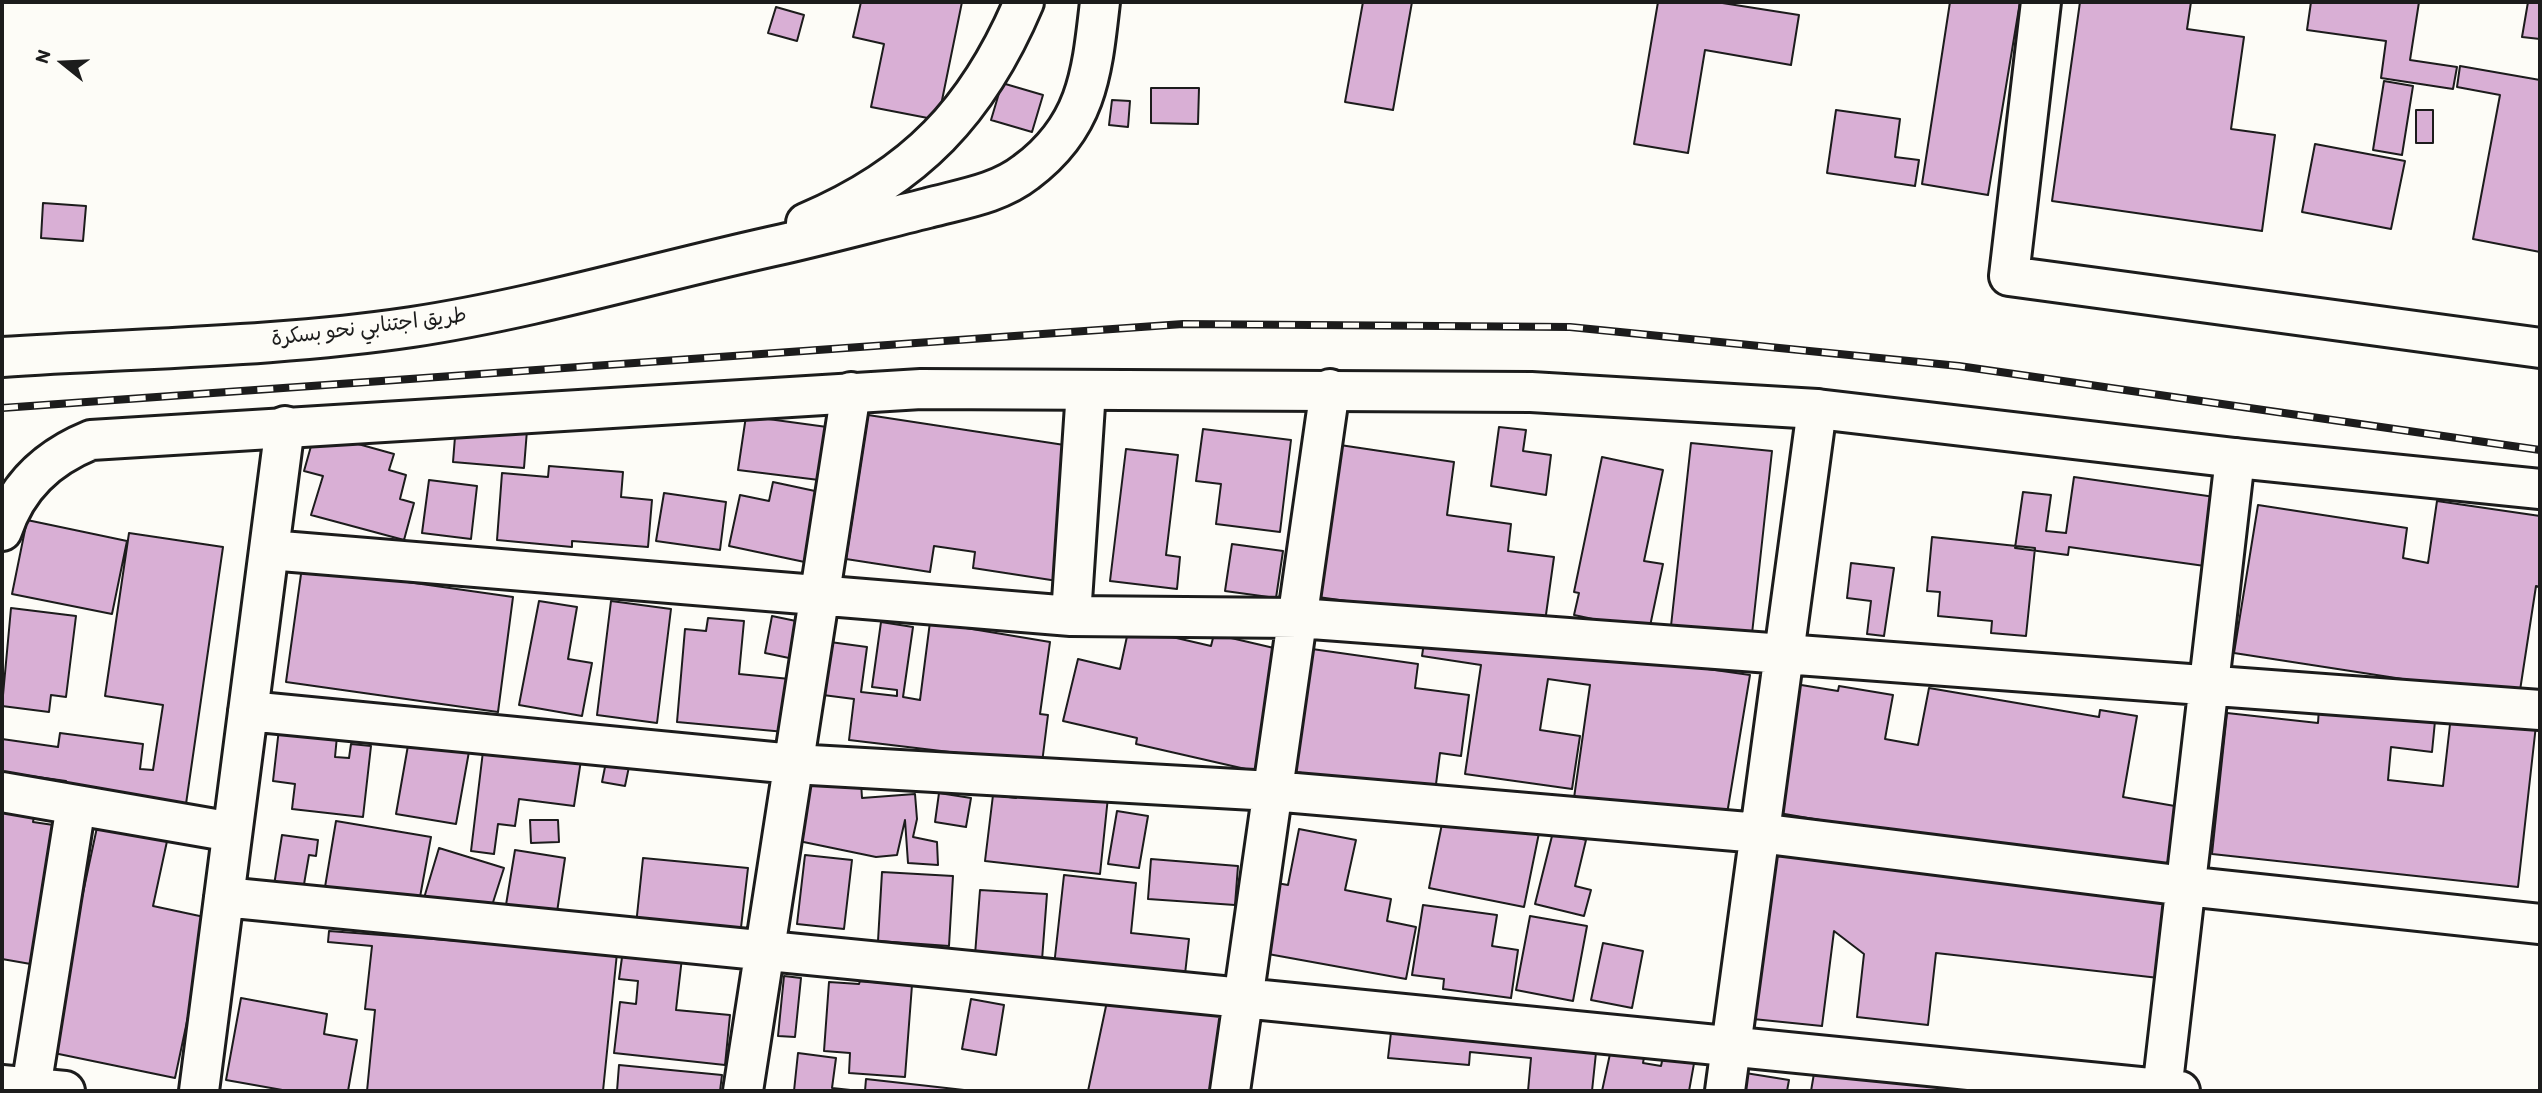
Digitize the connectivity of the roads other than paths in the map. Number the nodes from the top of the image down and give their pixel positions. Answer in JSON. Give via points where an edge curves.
{"nodes":[{"id":1,"x":1024,"y":2,"type":"edge"},
{"id":2,"x":1100,"y":2,"type":"edge"},
{"id":3,"x":2041,"y":2,"type":"edge"},
{"id":4,"x":730,"y":255,"type":"junction"},
{"id":5,"x":2540,"y":348,"type":"edge"},
{"id":6,"x":2,"y":357,"type":"edge"},
{"id":7,"x":1330,"y":389,"type":"junction"},
{"id":8,"x":1086,"y":390,"type":"junction"},
{"id":9,"x":851,"y":392,"type":"junction"},
{"id":10,"x":1817,"y":409,"type":"junction"},
{"id":11,"x":285,"y":426,"type":"junction"},
{"id":12,"x":2235,"y":458,"type":"junction"},
{"id":13,"x":2540,"y":489,"type":"edge"},
{"id":14,"x":2,"y":531,"type":"edge"},
{"id":15,"x":269,"y":550,"type":"junction"},
{"id":16,"x":819,"y":598,"type":"junction"},
{"id":17,"x":1071,"y":616,"type":"junction"},
{"id":18,"x":1297,"y":618,"type":"junction"},
{"id":19,"x":1784,"y":654,"type":"junction"},
{"id":20,"x":2208,"y":688,"type":"junction"},
{"id":21,"x":2540,"y":710,"type":"edge"},
{"id":22,"x":248,"y":711,"type":"junction"},
{"id":23,"x":793,"y":765,"type":"junction"},
{"id":24,"x":1272,"y":791,"type":"junction"},
{"id":25,"x":2,"y":792,"type":"edge"},
{"id":26,"x":76,"y":805,"type":"junction"},
{"id":27,"x":232,"y":832,"type":"junction"},
{"id":28,"x":1759,"y":833,"type":"junction"},
{"id":29,"x":2185,"y":886,"type":"junction"},
{"id":30,"x":224,"y":897,"type":"junction"},
{"id":31,"x":2540,"y":925,"type":"edge"},
{"id":32,"x":765,"y":951,"type":"junction"},
{"id":33,"x":1245,"y":998,"type":"junction"},
{"id":34,"x":1731,"y":1047,"type":"junction"},
{"id":35,"x":32,"y":1088,"type":"edge"},
{"id":36,"x":199,"y":1091,"type":"edge"},
{"id":37,"x":743,"y":1091,"type":"edge"},
{"id":38,"x":1230,"y":1091,"type":"edge"},
{"id":39,"x":1725,"y":1091,"type":"edge"},
{"id":40,"x":2168,"y":1091,"type":"edge"}],
"edges":[{"from":1,"to":4,"type":"street","name":"طريق اجتنابي نحو بسكرة","via":[[988,72],[949,128],[901,172],[832,212]]},
{"from":2,"to":4,"type":"street","name":"طريق اجتنابي نحو بسكرة","via":[[1093,65],[1079,110],[1048,154],[1025,173],[999,189]]},
{"from":3,"to":5,"type":"street","via":[[2009,276]]},
{"from":4,"to":6,"type":"street","name":"طريق اجتنابي نحو بسكرة","via":[[486,314],[411,327]]},
{"from":7,"to":8,"type":"street"},
{"from":7,"to":10,"type":"street","via":[[1531,392]]},
{"from":7,"to":18,"type":"street"},
{"from":8,"to":9,"type":"street"},
{"from":8,"to":17,"type":"street"},
{"from":9,"to":11,"type":"street"},
{"from":9,"to":16,"type":"street"},
{"from":10,"to":12,"type":"street"},
{"from":10,"to":19,"type":"street"},
{"from":11,"to":14,"type":"street","via":[[91,440],[63,452],[31,477],[10,506]]},
{"from":11,"to":15,"type":"street"},
{"from":12,"to":13,"type":"street"},
{"from":12,"to":20,"type":"street"},
{"from":15,"to":16,"type":"street"},
{"from":15,"to":22,"type":"street"},
{"from":16,"to":17,"type":"street"},
{"from":16,"to":23,"type":"street"},
{"from":17,"to":18,"type":"street"},
{"from":18,"to":19,"type":"street"},
{"from":18,"to":24,"type":"street"},
{"from":19,"to":20,"type":"street"},
{"from":19,"to":28,"type":"street"},
{"from":20,"to":21,"type":"street"},
{"from":20,"to":29,"type":"street"},
{"from":22,"to":23,"type":"street"},
{"from":22,"to":27,"type":"street"},
{"from":23,"to":24,"type":"street"},
{"from":23,"to":32,"type":"street"},
{"from":24,"to":28,"type":"street"},
{"from":24,"to":33,"type":"street"},
{"from":25,"to":26,"type":"street"},
{"from":26,"to":27,"type":"street"},
{"from":26,"to":35,"type":"street"},
{"from":27,"to":30,"type":"street"},
{"from":28,"to":29,"type":"street"},
{"from":28,"to":34,"type":"street"},
{"from":29,"to":31,"type":"street"},
{"from":29,"to":40,"type":"street"},
{"from":30,"to":32,"type":"street"},
{"from":30,"to":36,"type":"street"},
{"from":32,"to":33,"type":"street"},
{"from":32,"to":37,"type":"street"},
{"from":33,"to":34,"type":"street"},
{"from":33,"to":38,"type":"street"},
{"from":34,"to":39,"type":"street"},
{"from":34,"to":40,"type":"street"}]}
